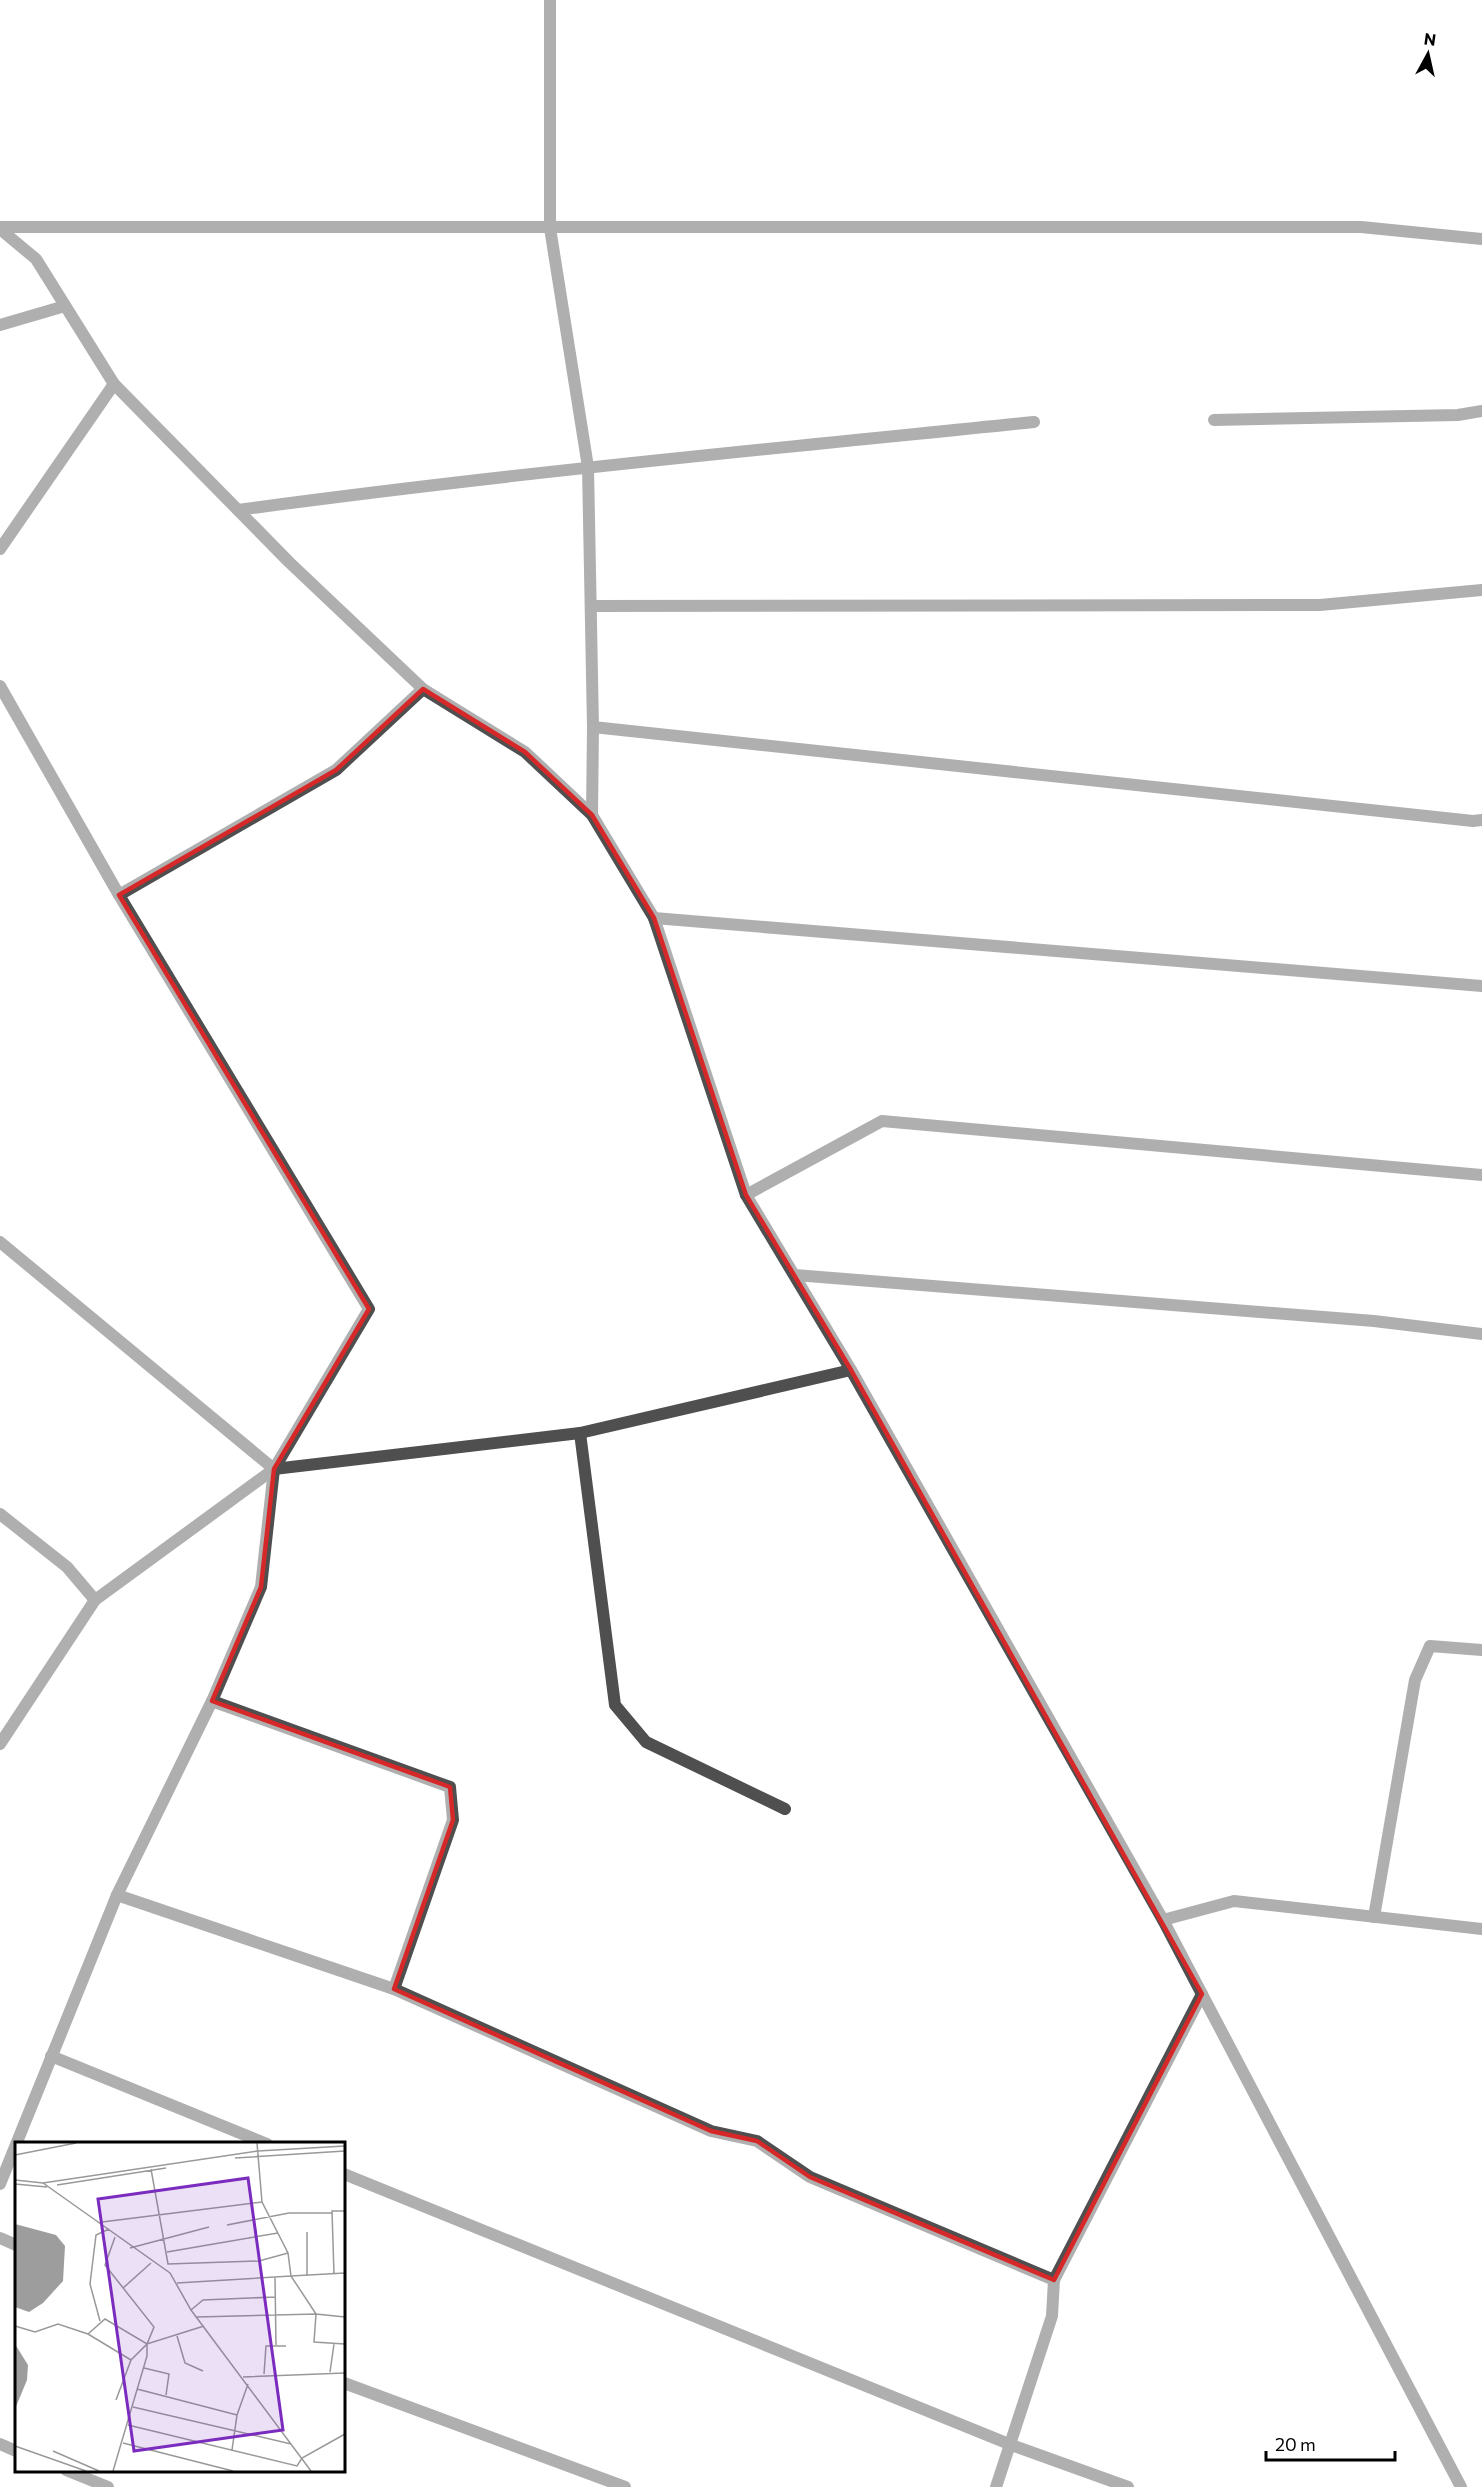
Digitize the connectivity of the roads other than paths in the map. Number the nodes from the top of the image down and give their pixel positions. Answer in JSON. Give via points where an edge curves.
{"nodes":[{"id":1,"x":550,"y":0,"type":"edge"},
{"id":2,"x":0,"y":228,"type":"edge"},
{"id":3,"x":550,"y":228,"type":"junction"},
{"id":4,"x":1482,"y":239,"type":"edge"},
{"id":5,"x":65,"y":306,"type":"junction"},
{"id":6,"x":0,"y":325,"type":"edge"},
{"id":7,"x":114,"y":384,"type":"junction"},
{"id":8,"x":1482,"y":411,"type":"edge"},
{"id":9,"x":1214,"y":420,"type":"dead end"},
{"id":10,"x":1034,"y":422,"type":"dead end"},
{"id":11,"x":588,"y":467,"type":"junction"},
{"id":12,"x":238,"y":510,"type":"junction"},
{"id":13,"x":0,"y":549,"type":"edge"},
{"id":14,"x":1482,"y":590,"type":"edge"},
{"id":15,"x":591,"y":606,"type":"junction"},
{"id":16,"x":0,"y":686,"type":"edge"},
{"id":17,"x":423,"y":689,"type":"junction"},
{"id":18,"x":593,"y":727,"type":"junction"},
{"id":19,"x":592,"y":815,"type":"junction"},
{"id":20,"x":1482,"y":820,"type":"edge"},
{"id":21,"x":118,"y":895,"type":"junction"},
{"id":22,"x":654,"y":918,"type":"junction"},
{"id":23,"x":1482,"y":986,"type":"edge"},
{"id":24,"x":1482,"y":1174,"type":"edge"},
{"id":25,"x":746,"y":1196,"type":"junction"},
{"id":26,"x":0,"y":1242,"type":"edge"},
{"id":27,"x":795,"y":1275,"type":"junction"},
{"id":28,"x":1482,"y":1334,"type":"edge"},
{"id":29,"x":850,"y":1370,"type":"junction"},
{"id":30,"x":580,"y":1433,"type":"junction"},
{"id":31,"x":274,"y":1469,"type":"junction"},
{"id":32,"x":0,"y":1514,"type":"edge"},
{"id":33,"x":95,"y":1600,"type":"junction"},
{"id":34,"x":1482,"y":1650,"type":"edge"},
{"id":35,"x":212,"y":1701,"type":"junction"},
{"id":36,"x":0,"y":1744,"type":"edge"},
{"id":37,"x":785,"y":1809,"type":"dead end"},
{"id":38,"x":117,"y":1896,"type":"junction"},
{"id":39,"x":1374,"y":1917,"type":"junction"},
{"id":40,"x":1163,"y":1920,"type":"junction"},
{"id":41,"x":1482,"y":1929,"type":"edge"},
{"id":42,"x":394,"y":1989,"type":"junction"},
{"id":43,"x":1203,"y":1994,"type":"junction"},
{"id":44,"x":51,"y":2056,"type":"junction"},
{"id":45,"x":17,"y":2142,"type":"edge"},
{"id":46,"x":262,"y":2142,"type":"edge"},
{"id":47,"x":15,"y":2146,"type":"edge"},
{"id":48,"x":345,"y":2174,"type":"edge"},
{"id":49,"x":0,"y":2184,"type":"edge"},
{"id":50,"x":0,"y":2238,"type":"edge"},
{"id":51,"x":15,"y":2245,"type":"edge"},
{"id":52,"x":1054,"y":2280,"type":"junction"},
{"id":53,"x":345,"y":2383,"type":"edge"},
{"id":54,"x":0,"y":2444,"type":"edge"},
{"id":55,"x":1009,"y":2444,"type":"junction"},
{"id":56,"x":15,"y":2451,"type":"edge"},
{"id":57,"x":71,"y":2472,"type":"edge"},
{"id":58,"x":108,"y":2487,"type":"edge"},
{"id":59,"x":625,"y":2487,"type":"edge"},
{"id":60,"x":996,"y":2487,"type":"edge"},
{"id":61,"x":1128,"y":2487,"type":"edge"},
{"id":62,"x":1461,"y":2487,"type":"edge"}],
"edges":[{"from":1,"to":3,"type":"street"},
{"from":2,"to":3,"type":"street"},
{"from":2,"to":5,"type":"street","via":[[36,259]]},
{"from":3,"to":4,"type":"street","via":[[1361,228]]},
{"from":3,"to":11,"type":"street"},
{"from":5,"to":6,"type":"street"},
{"from":5,"to":7,"type":"street"},
{"from":7,"to":12,"type":"street"},
{"from":7,"to":13,"type":"street"},
{"from":8,"to":9,"type":"street","via":[[1458,415]]},
{"from":10,"to":11,"type":"street"},
{"from":11,"to":12,"type":"street"},
{"from":11,"to":15,"type":"street"},
{"from":12,"to":17,"type":"street"},
{"from":14,"to":15,"type":"street","via":[[1320,605]]},
{"from":15,"to":18,"type":"street"},
{"from":16,"to":21,"type":"street"},
{"from":17,"to":19,"type":"street","via":[[525,752]]},
{"from":17,"to":21,"type":"street","via":[[336,770]]},
{"from":18,"to":19,"type":"street"},
{"from":18,"to":20,"type":"street"},
{"from":19,"to":22,"type":"street"},
{"from":21,"to":31,"type":"street","via":[[369,1309]]},
{"from":22,"to":23,"type":"street"},
{"from":22,"to":25,"type":"street"},
{"from":24,"to":25,"type":"street","via":[[882,1121]]},
{"from":25,"to":27,"type":"street"},
{"from":26,"to":31,"type":"street"},
{"from":27,"to":28,"type":"street","via":[[1374,1320]]},
{"from":27,"to":29,"type":"street"},
{"from":29,"to":30,"type":"street"},
{"from":29,"to":40,"type":"street"},
{"from":30,"to":31,"type":"street"},
{"from":30,"to":37,"type":"street","via":[[615,1705],[646,1742]]},
{"from":31,"to":33,"type":"street"},
{"from":31,"to":35,"type":"street","via":[[261,1587]]},
{"from":32,"to":33,"type":"street","via":[[67,1567]]},
{"from":33,"to":36,"type":"street"},
{"from":34,"to":39,"type":"street","via":[[1430,1646],[1414,1680]]},
{"from":35,"to":38,"type":"street"},
{"from":35,"to":42,"type":"street","via":[[450,1787],[453,1820]]},
{"from":38,"to":42,"type":"street"},
{"from":38,"to":44,"type":"street"},
{"from":39,"to":40,"type":"street","via":[[1234,1901]]},
{"from":39,"to":41,"type":"street"},
{"from":40,"to":43,"type":"street"},
{"from":42,"to":52,"type":"street","via":[[711,2131],[757,2141],[810,2177]]},
{"from":43,"to":52,"type":"street"},
{"from":43,"to":62,"type":"street"},
{"from":44,"to":45,"type":"street"},
{"from":44,"to":46,"type":"street"},
{"from":47,"to":49,"type":"street"},
{"from":48,"to":55,"type":"street"},
{"from":50,"to":51,"type":"street"},
{"from":52,"to":55,"type":"street","via":[[1052,2316]]},
{"from":53,"to":59,"type":"street"},
{"from":54,"to":56,"type":"street"},
{"from":55,"to":60,"type":"street"},
{"from":55,"to":61,"type":"street"},
{"from":57,"to":58,"type":"street"}]}
